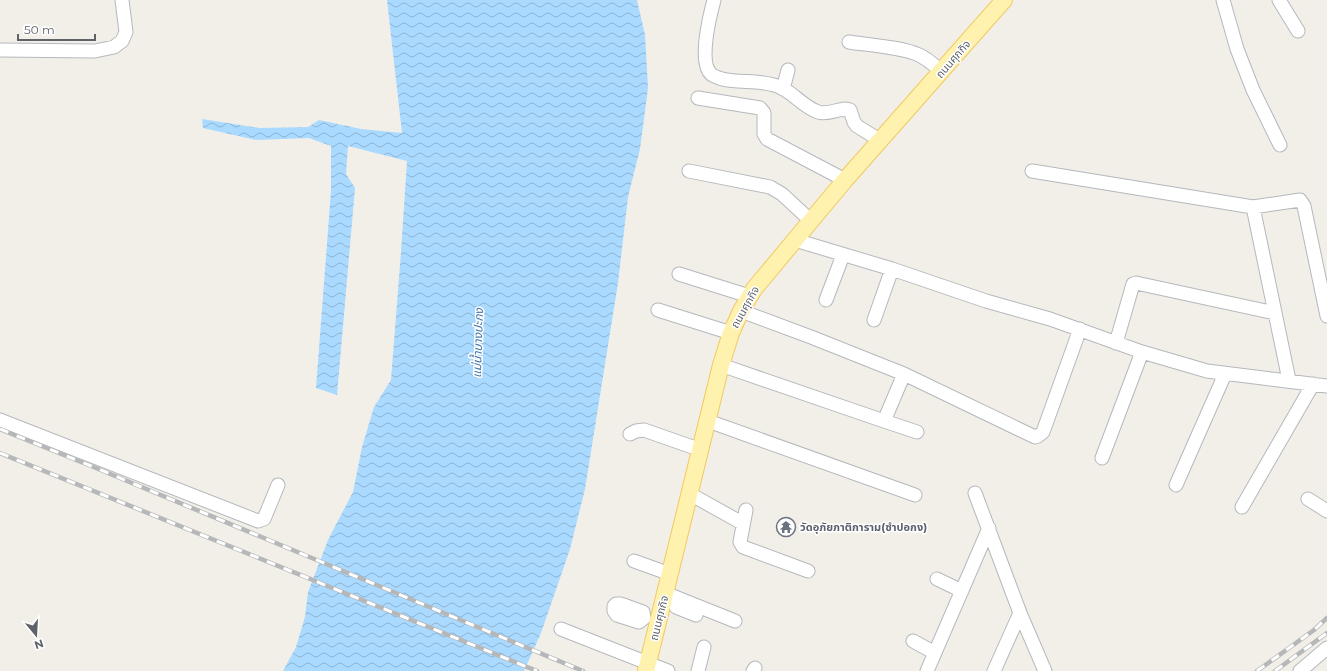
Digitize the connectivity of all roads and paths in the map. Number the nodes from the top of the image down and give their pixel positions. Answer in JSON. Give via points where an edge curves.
{"nodes":[{"id":1,"x":122,"y":0,"type":"edge"},
{"id":2,"x":714,"y":0,"type":"edge"},
{"id":3,"x":1004,"y":0,"type":"edge"},
{"id":4,"x":1223,"y":0,"type":"edge"},
{"id":5,"x":1279,"y":0,"type":"edge"},
{"id":6,"x":1298,"y":31,"type":"dead end"},
{"id":7,"x":849,"y":42,"type":"dead end"},
{"id":8,"x":0,"y":50,"type":"edge"},
{"id":9,"x":788,"y":70,"type":"dead end"},
{"id":10,"x":942,"y":72,"type":"junction"},
{"id":11,"x":783,"y":89,"type":"junction"},
{"id":12,"x":698,"y":98,"type":"dead end"},
{"id":13,"x":881,"y":141,"type":"junction"},
{"id":14,"x":1280,"y":145,"type":"dead end"},
{"id":15,"x":689,"y":171,"type":"dead end"},
{"id":16,"x":1032,"y":171,"type":"dead end"},
{"id":17,"x":845,"y":180,"type":"junction"},
{"id":18,"x":1253,"y":207,"type":"junction"},
{"id":19,"x":811,"y":221,"type":"junction"},
{"id":20,"x":795,"y":240,"type":"junction"},
{"id":21,"x":843,"y":255,"type":"junction"},
{"id":22,"x":892,"y":270,"type":"junction"},
{"id":23,"x":679,"y":274,"type":"dead end"},
{"id":24,"x":749,"y":296,"type":"junction"},
{"id":25,"x":826,"y":300,"type":"dead end"},
{"id":26,"x":1326,"y":309,"type":"edge"},
{"id":27,"x":658,"y":310,"type":"dead end"},
{"id":28,"x":741,"y":311,"type":"junction"},
{"id":29,"x":1275,"y":313,"type":"junction"},
{"id":30,"x":874,"y":320,"type":"dead end"},
{"id":31,"x":1080,"y":329,"type":"junction"},
{"id":32,"x":731,"y":333,"type":"junction"},
{"id":33,"x":1116,"y":343,"type":"junction"},
{"id":34,"x":1142,"y":352,"type":"junction"},
{"id":35,"x":721,"y":365,"type":"junction"},
{"id":36,"x":904,"y":374,"type":"junction"},
{"id":37,"x":1225,"y":374,"type":"junction"},
{"id":38,"x":1289,"y":380,"type":"junction"},
{"id":39,"x":1313,"y":384,"type":"junction"},
{"id":40,"x":1327,"y":386,"type":"edge"},
{"id":41,"x":0,"y":420,"type":"edge"},
{"id":42,"x":884,"y":421,"type":"junction"},
{"id":43,"x":708,"y":422,"type":"junction"},
{"id":44,"x":917,"y":432,"type":"dead end"},
{"id":45,"x":630,"y":434,"type":"dead end"},
{"id":46,"x":701,"y":450,"type":"junction"},
{"id":47,"x":1102,"y":458,"type":"dead end"},
{"id":48,"x":278,"y":485,"type":"dead end"},
{"id":49,"x":1176,"y":485,"type":"dead end"},
{"id":50,"x":975,"y":493,"type":"dead end"},
{"id":51,"x":915,"y":495,"type":"dead end"},
{"id":52,"x":700,"y":499,"type":"junction"},
{"id":53,"x":1308,"y":500,"type":"dead end"},
{"id":54,"x":1242,"y":507,"type":"dead end"},
{"id":55,"x":1327,"y":511,"type":"edge"},
{"id":56,"x":989,"y":528,"type":"junction"},
{"id":57,"x":634,"y":561,"type":"dead end"},
{"id":58,"x":808,"y":571,"type":"dead end"},
{"id":59,"x":670,"y":574,"type":"junction"},
{"id":60,"x":937,"y":579,"type":"dead end"},
{"id":61,"x":962,"y":591,"type":"junction"},
{"id":62,"x":664,"y":597,"type":"junction"},
{"id":63,"x":1020,"y":613,"type":"junction"},
{"id":64,"x":696,"y":615,"type":"dead end"},
{"id":65,"x":735,"y":621,"type":"dead end"},
{"id":66,"x":562,"y":629,"type":"dead end"},
{"id":67,"x":913,"y":641,"type":"dead end"},
{"id":68,"x":704,"y":647,"type":"dead end"},
{"id":69,"x":1327,"y":648,"type":"edge"},
{"id":70,"x":935,"y":653,"type":"junction"},
{"id":71,"x":647,"y":667,"type":"edge"},
{"id":72,"x":668,"y":671,"type":"edge"},
{"id":73,"x":698,"y":671,"type":"edge"},
{"id":74,"x":927,"y":671,"type":"edge"},
{"id":75,"x":994,"y":671,"type":"edge"},
{"id":76,"x":1045,"y":671,"type":"edge"},
{"id":77,"x":1300,"y":671,"type":"edge"}],
"edges":[{"from":1,"to":8,"type":"street","via":[[126,32],[122,41],[114,47],[95,51]]},
{"from":2,"to":11,"type":"street","via":[[708,21],[705,48],[706,68],[711,75],[722,79],[773,84]]},
{"from":3,"to":10,"type":"main road","name":"ถนนศุภกิจ"},
{"from":4,"to":14,"type":"street","via":[[1239,56]]},
{"from":5,"to":6,"type":"street"},
{"from":7,"to":10,"type":"street","via":[[919,55]]},
{"from":9,"to":11,"type":"street"},
{"from":10,"to":13,"type":"main road","name":"ถนนศุภกิจ"},
{"from":11,"to":13,"type":"street","via":[[819,113],[850,110],[856,126]]},
{"from":12,"to":17,"type":"street","via":[[760,108],[764,113],[764,134],[767,139]]},
{"from":13,"to":17,"type":"main road","name":"ถนนศุภกิจ"},
{"from":15,"to":19,"type":"street","via":[[770,187],[782,194]]},
{"from":16,"to":18,"type":"street"},
{"from":17,"to":19,"type":"main road","name":"ถนนศุภกิจ"},
{"from":18,"to":26,"type":"street","via":[[1300,200],[1304,206]]},
{"from":18,"to":29,"type":"street"},
{"from":19,"to":20,"type":"main road","name":"ถนนศุภกิจ"},
{"from":20,"to":21,"type":"street"},
{"from":20,"to":24,"type":"main road","name":"ถนนศุภกิจ"},
{"from":21,"to":22,"type":"street"},
{"from":21,"to":25,"type":"street"},
{"from":22,"to":30,"type":"street"},
{"from":22,"to":31,"type":"street"},
{"from":23,"to":24,"type":"street"},
{"from":24,"to":28,"type":"main road","name":"ถนนศุภกิจ"},
{"from":27,"to":32,"type":"street"},
{"from":28,"to":32,"type":"main road","name":"ถนนศุภกิจ"},
{"from":28,"to":36,"type":"street"},
{"from":29,"to":33,"type":"street","via":[[1136,283],[1133,284]]},
{"from":29,"to":38,"type":"street"},
{"from":31,"to":33,"type":"street"},
{"from":31,"to":36,"type":"street","via":[[1043,432],[1038,436],[1034,437]]},
{"from":32,"to":35,"type":"main road","name":"ถนนศุภกิจ"},
{"from":33,"to":34,"type":"street"},
{"from":34,"to":37,"type":"street"},
{"from":34,"to":47,"type":"street"},
{"from":35,"to":42,"type":"street"},
{"from":35,"to":43,"type":"main road","name":"ถนนศุภกิจ"},
{"from":36,"to":42,"type":"street"},
{"from":37,"to":38,"type":"street"},
{"from":37,"to":49,"type":"street"},
{"from":38,"to":39,"type":"street"},
{"from":39,"to":40,"type":"street"},
{"from":39,"to":54,"type":"street"},
{"from":41,"to":48,"type":"street","via":[[258,521],[264,519]]},
{"from":42,"to":44,"type":"street"},
{"from":43,"to":46,"type":"main road","name":"ถนนศุภกิจ"},
{"from":43,"to":51,"type":"street"},
{"from":45,"to":46,"type":"street","via":[[644,430]]},
{"from":46,"to":52,"type":"main road","name":"ถนนศุภกิจ"},
{"from":50,"to":56,"type":"street"},
{"from":52,"to":58,"type":"street","via":[[744,516],[740,542],[743,547]]},
{"from":52,"to":59,"type":"main road","name":"ถนนศุภกิจ"},
{"from":53,"to":55,"type":"street"},
{"from":56,"to":61,"type":"street"},
{"from":56,"to":63,"type":"street"},
{"from":57,"to":59,"type":"street"},
{"from":59,"to":62,"type":"main road","name":"ถนนศุภกิจ"},
{"from":60,"to":61,"type":"street"},
{"from":61,"to":70,"type":"street"},
{"from":62,"to":64,"type":"street"},
{"from":62,"to":65,"type":"street"},
{"from":62,"to":71,"type":"main road","name":"ถนนศุภกิจ","via":[[651,621]]},
{"from":63,"to":75,"type":"street"},
{"from":63,"to":76,"type":"street"},
{"from":66,"to":71,"type":"street"},
{"from":67,"to":70,"type":"street"},
{"from":68,"to":73,"type":"street"},
{"from":69,"to":77,"type":"street"},
{"from":70,"to":74,"type":"street"},
{"from":71,"to":72,"type":"street"}]}
